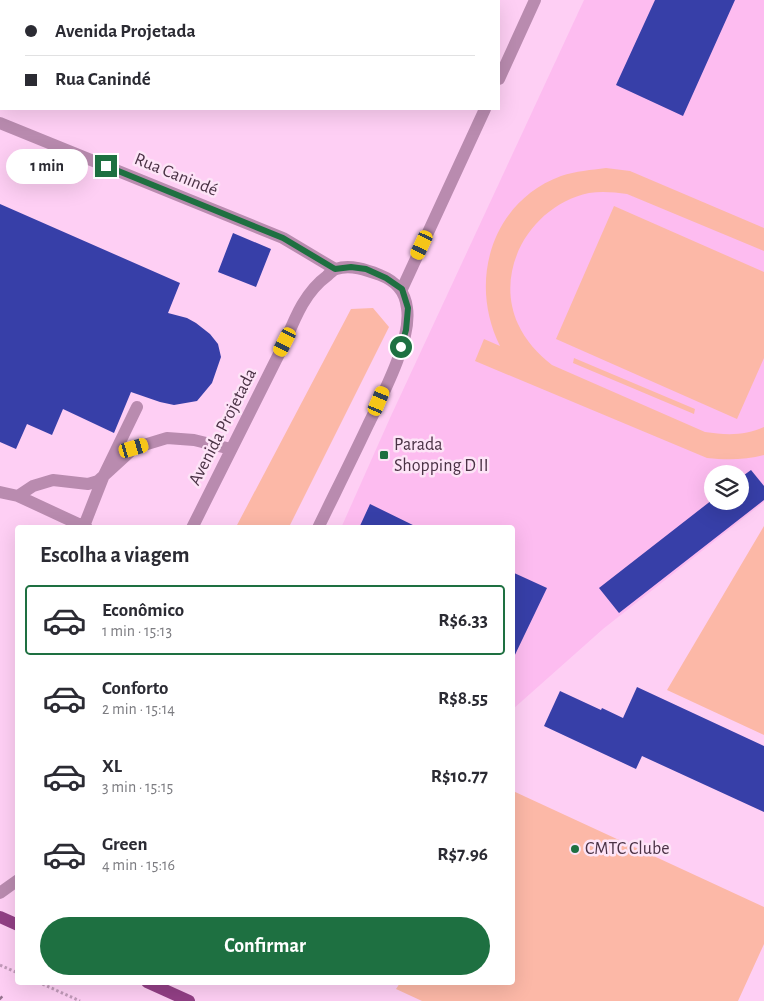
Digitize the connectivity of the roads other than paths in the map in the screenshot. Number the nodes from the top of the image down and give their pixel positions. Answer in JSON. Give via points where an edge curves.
{"nodes":[{"id":1,"x":535,"y":0,"type":"edge"},
{"id":2,"x":500,"y":77,"type":"edge"},
{"id":3,"x":485,"y":110,"type":"edge"},
{"id":4,"x":0,"y":123,"type":"edge"},
{"id":5,"x":335,"y":269,"type":"junction"},
{"id":6,"x":402,"y":289,"type":"junction"},
{"id":7,"x":137,"y":407,"type":"dead end"},
{"id":8,"x":231,"y":449,"type":"junction"},
{"id":9,"x":104,"y":475,"type":"junction"},
{"id":10,"x":0,"y":492,"type":"edge"},
{"id":11,"x":18,"y":496,"type":"junction"},
{"id":12,"x":81,"y":525,"type":"edge"},
{"id":13,"x":86,"y":525,"type":"edge"},
{"id":14,"x":193,"y":525,"type":"edge"},
{"id":15,"x":319,"y":525,"type":"edge"},
{"id":16,"x":15,"y":882,"type":"edge"},
{"id":17,"x":0,"y":893,"type":"edge"},
{"id":18,"x":0,"y":917,"type":"edge"},
{"id":19,"x":15,"y":924,"type":"edge"},
{"id":20,"x":155,"y":985,"type":"edge"},
{"id":21,"x":189,"y":1001,"type":"edge"}],
"edges":[{"from":1,"to":2,"type":"street"},
{"from":3,"to":6,"type":"street"},
{"from":4,"to":5,"type":"street","name":"Rua Canindé","via":[[283,238]]},
{"from":5,"to":6,"type":"street","via":[[366,269]]},
{"from":5,"to":8,"type":"street","name":"Avenida Projetada","via":[[317,283],[298,312]]},
{"from":6,"to":15,"type":"street","via":[[408,308],[406,330],[395,364]]},
{"from":7,"to":9,"type":"street"},
{"from":8,"to":9,"type":"street","via":[[194,440],[166,438],[134,448]]},
{"from":8,"to":14,"type":"street","name":"Avenida Projetada"},
{"from":9,"to":11,"type":"street","via":[[88,484],[53,480],[33,486]]},
{"from":9,"to":13,"type":"street"},
{"from":10,"to":11,"type":"street"},
{"from":11,"to":12,"type":"street"},
{"from":16,"to":17,"type":"street"},
{"from":18,"to":19,"type":"main road"},
{"from":20,"to":21,"type":"main road"}]}
